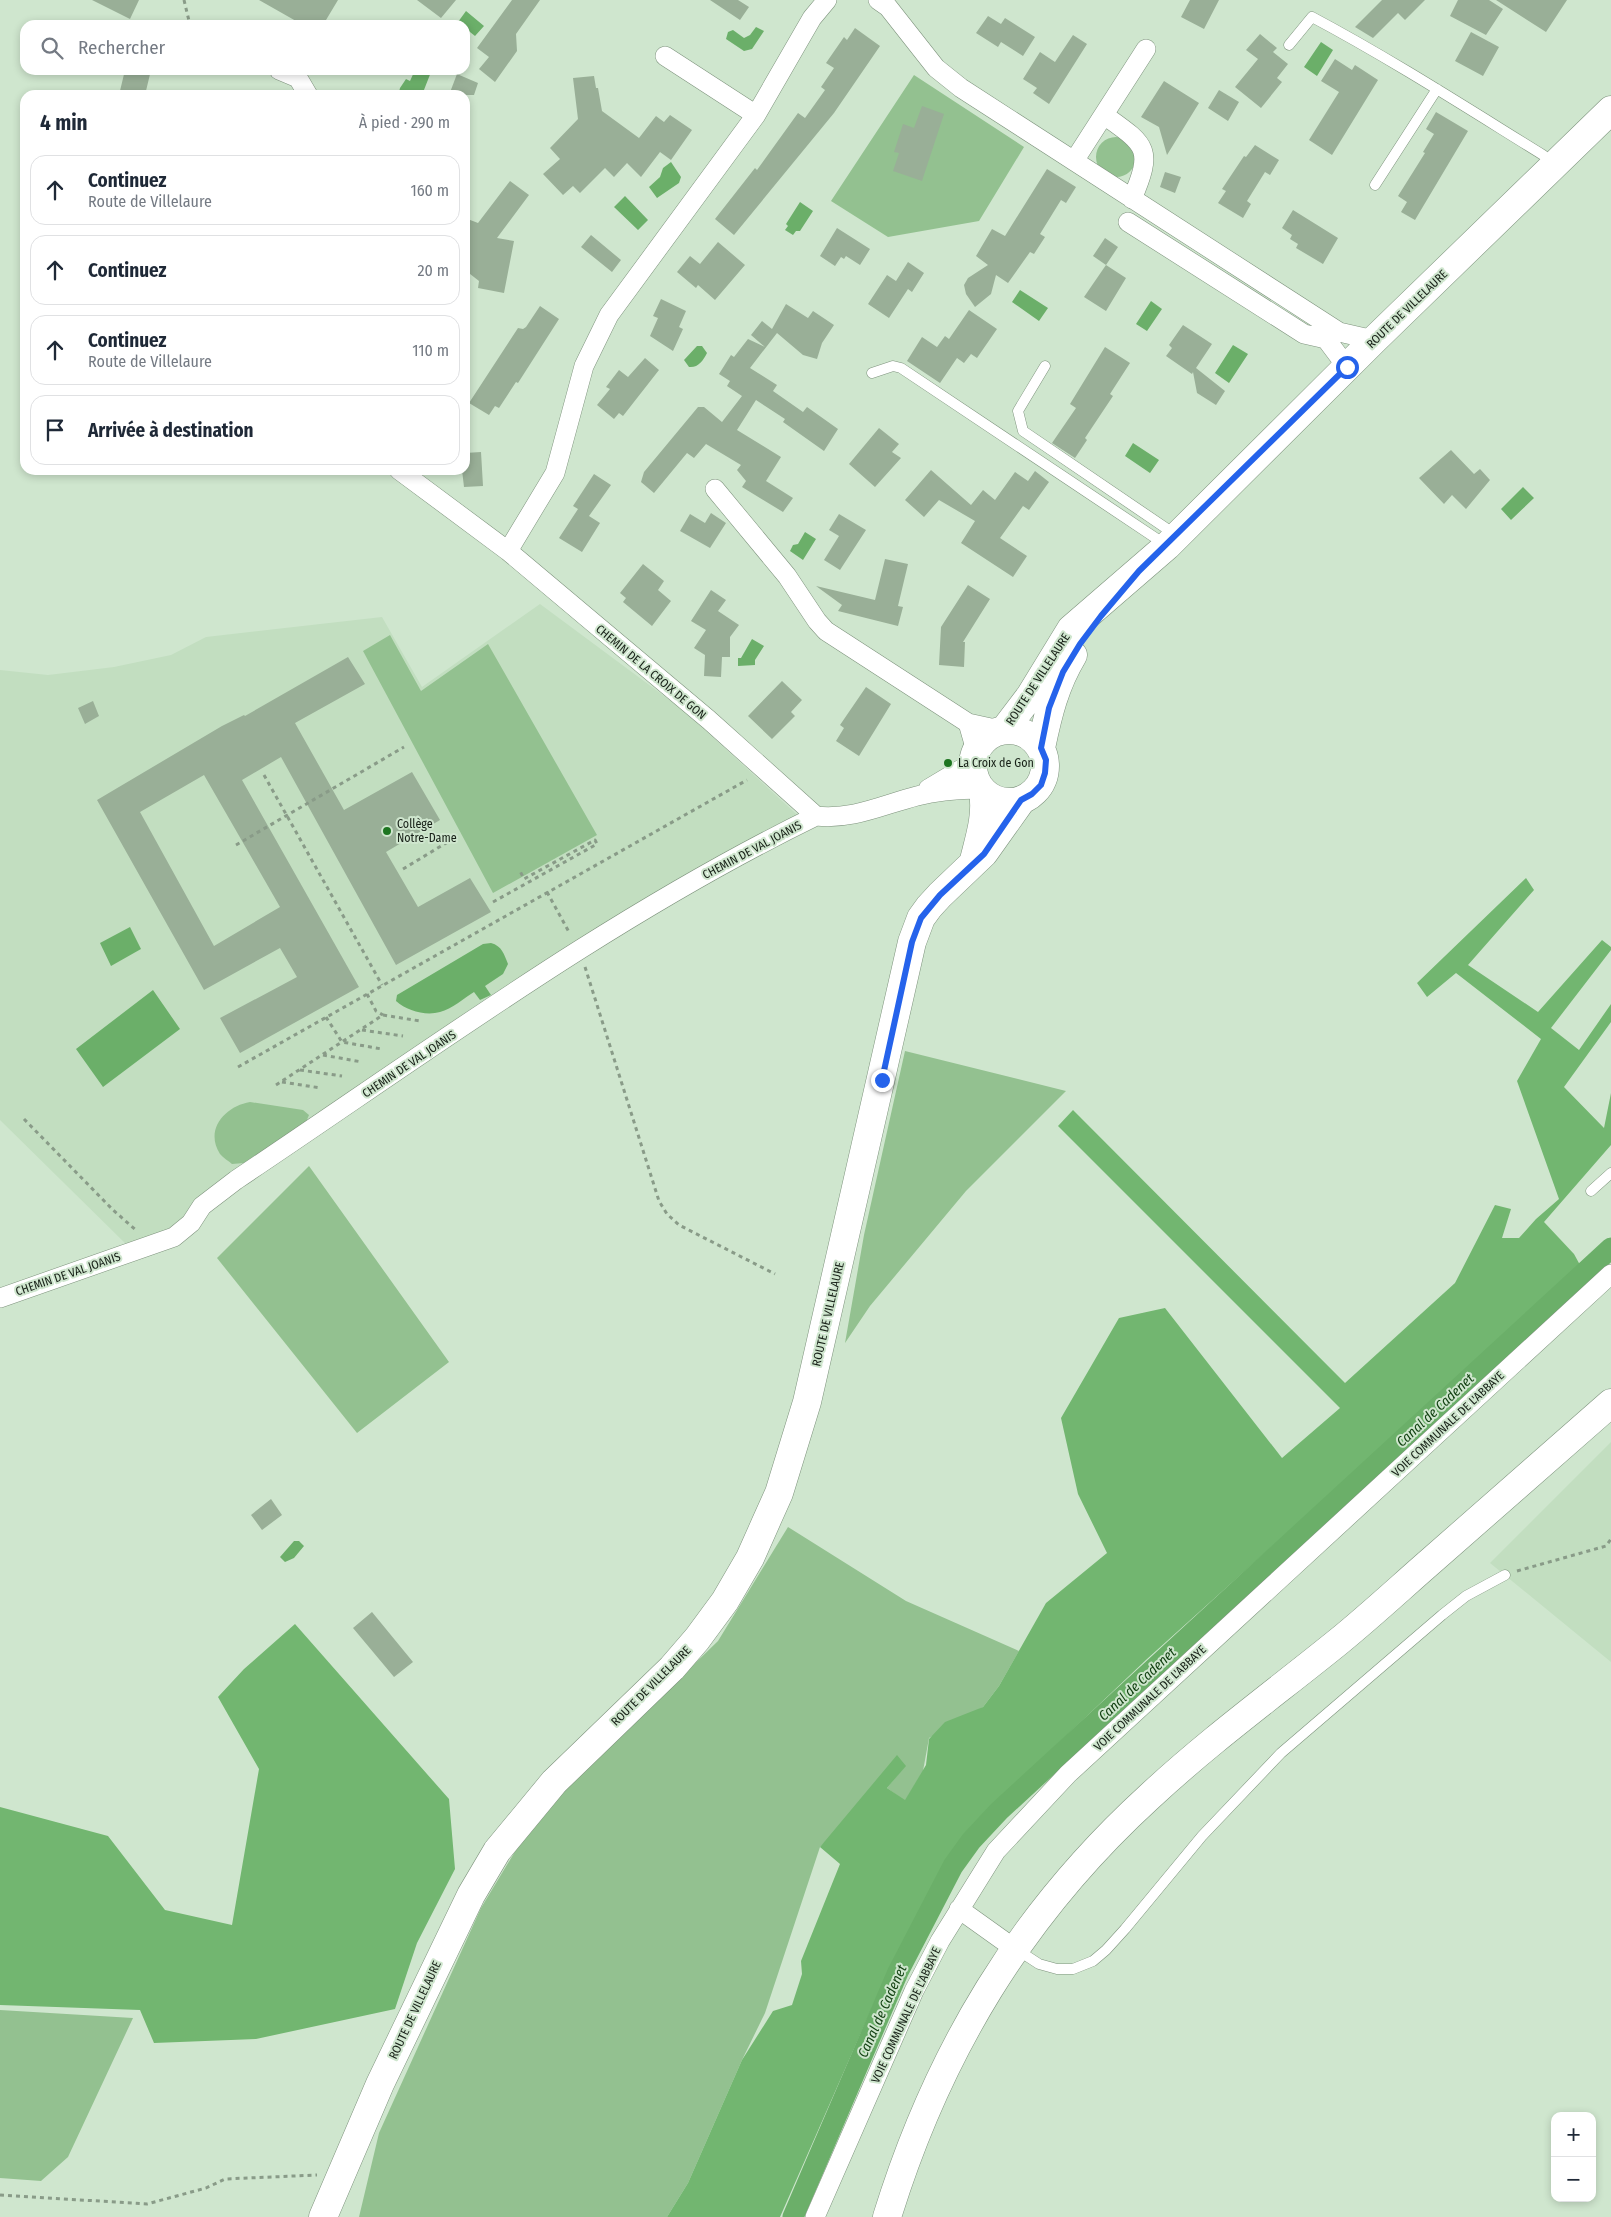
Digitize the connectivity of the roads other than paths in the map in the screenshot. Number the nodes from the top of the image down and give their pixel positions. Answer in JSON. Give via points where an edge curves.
{"nodes":[{"id":1,"x":827,"y":0,"type":"edge"},
{"id":2,"x":878,"y":0,"type":"edge"},
{"id":3,"x":1289,"y":45,"type":"dead end"},
{"id":4,"x":1146,"y":49,"type":"dead end"},
{"id":5,"x":665,"y":56,"type":"dead end"},
{"id":6,"x":291,"y":75,"type":"edge"},
{"id":7,"x":1437,"y":89,"type":"junction"},
{"id":8,"x":305,"y":90,"type":"edge"},
{"id":9,"x":1611,"y":110,"type":"edge"},
{"id":10,"x":756,"y":115,"type":"junction"},
{"id":11,"x":1104,"y":115,"type":"junction"},
{"id":12,"x":1074,"y":161,"type":"junction"},
{"id":13,"x":1555,"y":166,"type":"junction"},
{"id":14,"x":1375,"y":185,"type":"dead end"},
{"id":15,"x":1132,"y":199,"type":"junction"},
{"id":16,"x":1128,"y":222,"type":"dead end"},
{"id":17,"x":1314,"y":316,"type":"junction"},
{"id":18,"x":1326,"y":340,"type":"junction"},
{"id":19,"x":1374,"y":340,"type":"junction"},
{"id":20,"x":1045,"y":366,"type":"dead end"},
{"id":21,"x":1347,"y":367,"type":"junction"},
{"id":22,"x":872,"y":373,"type":"dead end"},
{"id":23,"x":406,"y":475,"type":"edge"},
{"id":24,"x":715,"y":489,"type":"dead end"},
{"id":25,"x":1172,"y":540,"type":"junction"},
{"id":26,"x":508,"y":551,"type":"junction"},
{"id":27,"x":1139,"y":571,"type":"junction"},
{"id":28,"x":968,"y":722,"type":"junction"},
{"id":29,"x":1003,"y":730,"type":"junction"},
{"id":30,"x":1041,"y":748,"type":"junction"},
{"id":31,"x":975,"y":754,"type":"junction"},
{"id":32,"x":982,"y":790,"type":"junction"},
{"id":33,"x":916,"y":796,"type":"junction"},
{"id":34,"x":1021,"y":800,"type":"junction"},
{"id":35,"x":816,"y":816,"type":"junction"},
{"id":36,"x":973,"y":863,"type":"junction"},
{"id":37,"x":1611,"y":1173,"type":"edge"},
{"id":38,"x":1591,"y":1191,"type":"dead end"},
{"id":39,"x":1611,"y":1274,"type":"edge"},
{"id":40,"x":0,"y":1298,"type":"edge"},
{"id":41,"x":1611,"y":1404,"type":"edge"},
{"id":42,"x":1505,"y":1575,"type":"road end"},
{"id":43,"x":959,"y":1909,"type":"junction"},
{"id":44,"x":1015,"y":1948,"type":"junction"},
{"id":45,"x":323,"y":2217,"type":"edge"},
{"id":46,"x":815,"y":2217,"type":"edge"},
{"id":47,"x":887,"y":2217,"type":"edge"}],
"edges":[{"from":1,"to":10,"type":"street","via":[[812,18]]},
{"from":2,"to":12,"type":"street","via":[[888,7],[936,68],[961,88]]},
{"from":3,"to":7,"type":"lane","via":[[1312,17]]},
{"from":4,"to":11,"type":"street"},
{"from":5,"to":10,"type":"street"},
{"from":6,"to":8,"type":"street","via":[[298,78]]},
{"from":7,"to":13,"type":"lane","via":[[1543,155]]},
{"from":7,"to":14,"type":"lane"},
{"from":9,"to":13,"type":"main road","name":"ROUTE DE VILLELAURE"},
{"from":10,"to":26,"type":"street","via":[[609,315],[584,366],[555,473]]},
{"from":11,"to":12,"type":"street"},
{"from":11,"to":15,"type":"street","via":[[1134,136],[1144,151],[1144,171]]},
{"from":12,"to":15,"type":"street"},
{"from":13,"to":19,"type":"main road","name":"ROUTE DE VILLELAURE"},
{"from":15,"to":17,"type":"street"},
{"from":16,"to":18,"type":"street","via":[[1304,334]]},
{"from":17,"to":18,"type":"street"},
{"from":17,"to":19,"type":"street","via":[[1339,332]]},
{"from":18,"to":21,"type":"street"},
{"from":19,"to":21,"type":"main road","name":"ROUTE DE VILLELAURE"},
{"from":20,"to":25,"type":"lane","via":[[1018,411],[1023,431]]},
{"from":21,"to":25,"type":"main road","name":"ROUTE DE VILLELAURE"},
{"from":22,"to":25,"type":"lane","via":[[893,366],[901,368]]},
{"from":23,"to":26,"type":"street","name":"CHEMIN DE LA CROIX DE GON"},
{"from":24,"to":28,"type":"street","via":[[787,576],[826,631]]},
{"from":25,"to":27,"type":"main road","name":"ROUTE DE VILLELAURE"},
{"from":26,"to":35,"type":"street","name":"CHEMIN DE LA CROIX DE GON","via":[[709,720]]},
{"from":27,"to":29,"type":"main road","name":"ROUTE DE VILLELAURE","via":[[1071,629],[1030,696]]},
{"from":27,"to":30,"type":"main road","name":"ROUTE DE VILLELAURE","via":[[1101,616],[1063,672],[1049,708]]},
{"from":28,"to":29,"type":"street"},
{"from":28,"to":31,"type":"street"},
{"from":29,"to":30,"type":"main road","via":[[1026,733]]},
{"from":29,"to":31,"type":"main road","via":[[986,738]]},
{"from":30,"to":34,"type":"main road","via":[[1046,760],[1043,779],[1032,794]]},
{"from":31,"to":32,"type":"main road","via":[[974,774]]},
{"from":31,"to":33,"type":"street","via":[[957,772]]},
{"from":32,"to":33,"type":"street","via":[[949,789]]},
{"from":32,"to":34,"type":"main road","via":[[1000,801]]},
{"from":32,"to":36,"type":"main road","via":[[985,806]]},
{"from":33,"to":35,"type":"street","via":[[858,814]]},
{"from":34,"to":36,"type":"main road","name":"ROUTE DE VILLELAURE","via":[[993,843]]},
{"from":35,"to":40,"type":"street","name":"CHEMIN DE VAL JOANIS","via":[[688,884],[427,1050],[236,1180],[202,1206],[174,1237]]},
{"from":36,"to":45,"type":"main road","name":"ROUTE DE VILLELAURE","via":[[929,907],[912,942],[807,1402],[780,1493],[750,1558],[725,1601],[672,1668],[554,1782],[497,1851],[450,1937]]},
{"from":37,"to":38,"type":"lane"},
{"from":39,"to":43,"type":"street","name":"VOIE COMMUNALE DE L'ABBAYE","via":[[1068,1774],[996,1851]]},
{"from":41,"to":44,"type":"main road","via":[[1340,1641],[1233,1724],[1149,1797],[1078,1868]]},
{"from":42,"to":44,"type":"lane","via":[[1466,1596],[1442,1615],[1281,1753],[1202,1836],[1125,1929],[1093,1961],[1057,1969],[1039,1964]]},
{"from":43,"to":44,"type":"street"},
{"from":43,"to":46,"type":"street","name":"VOIE COMMUNALE DE L'ABBAYE","via":[[914,1991]]},
{"from":44,"to":47,"type":"main road","via":[[940,2076],[918,2126]]}]}
